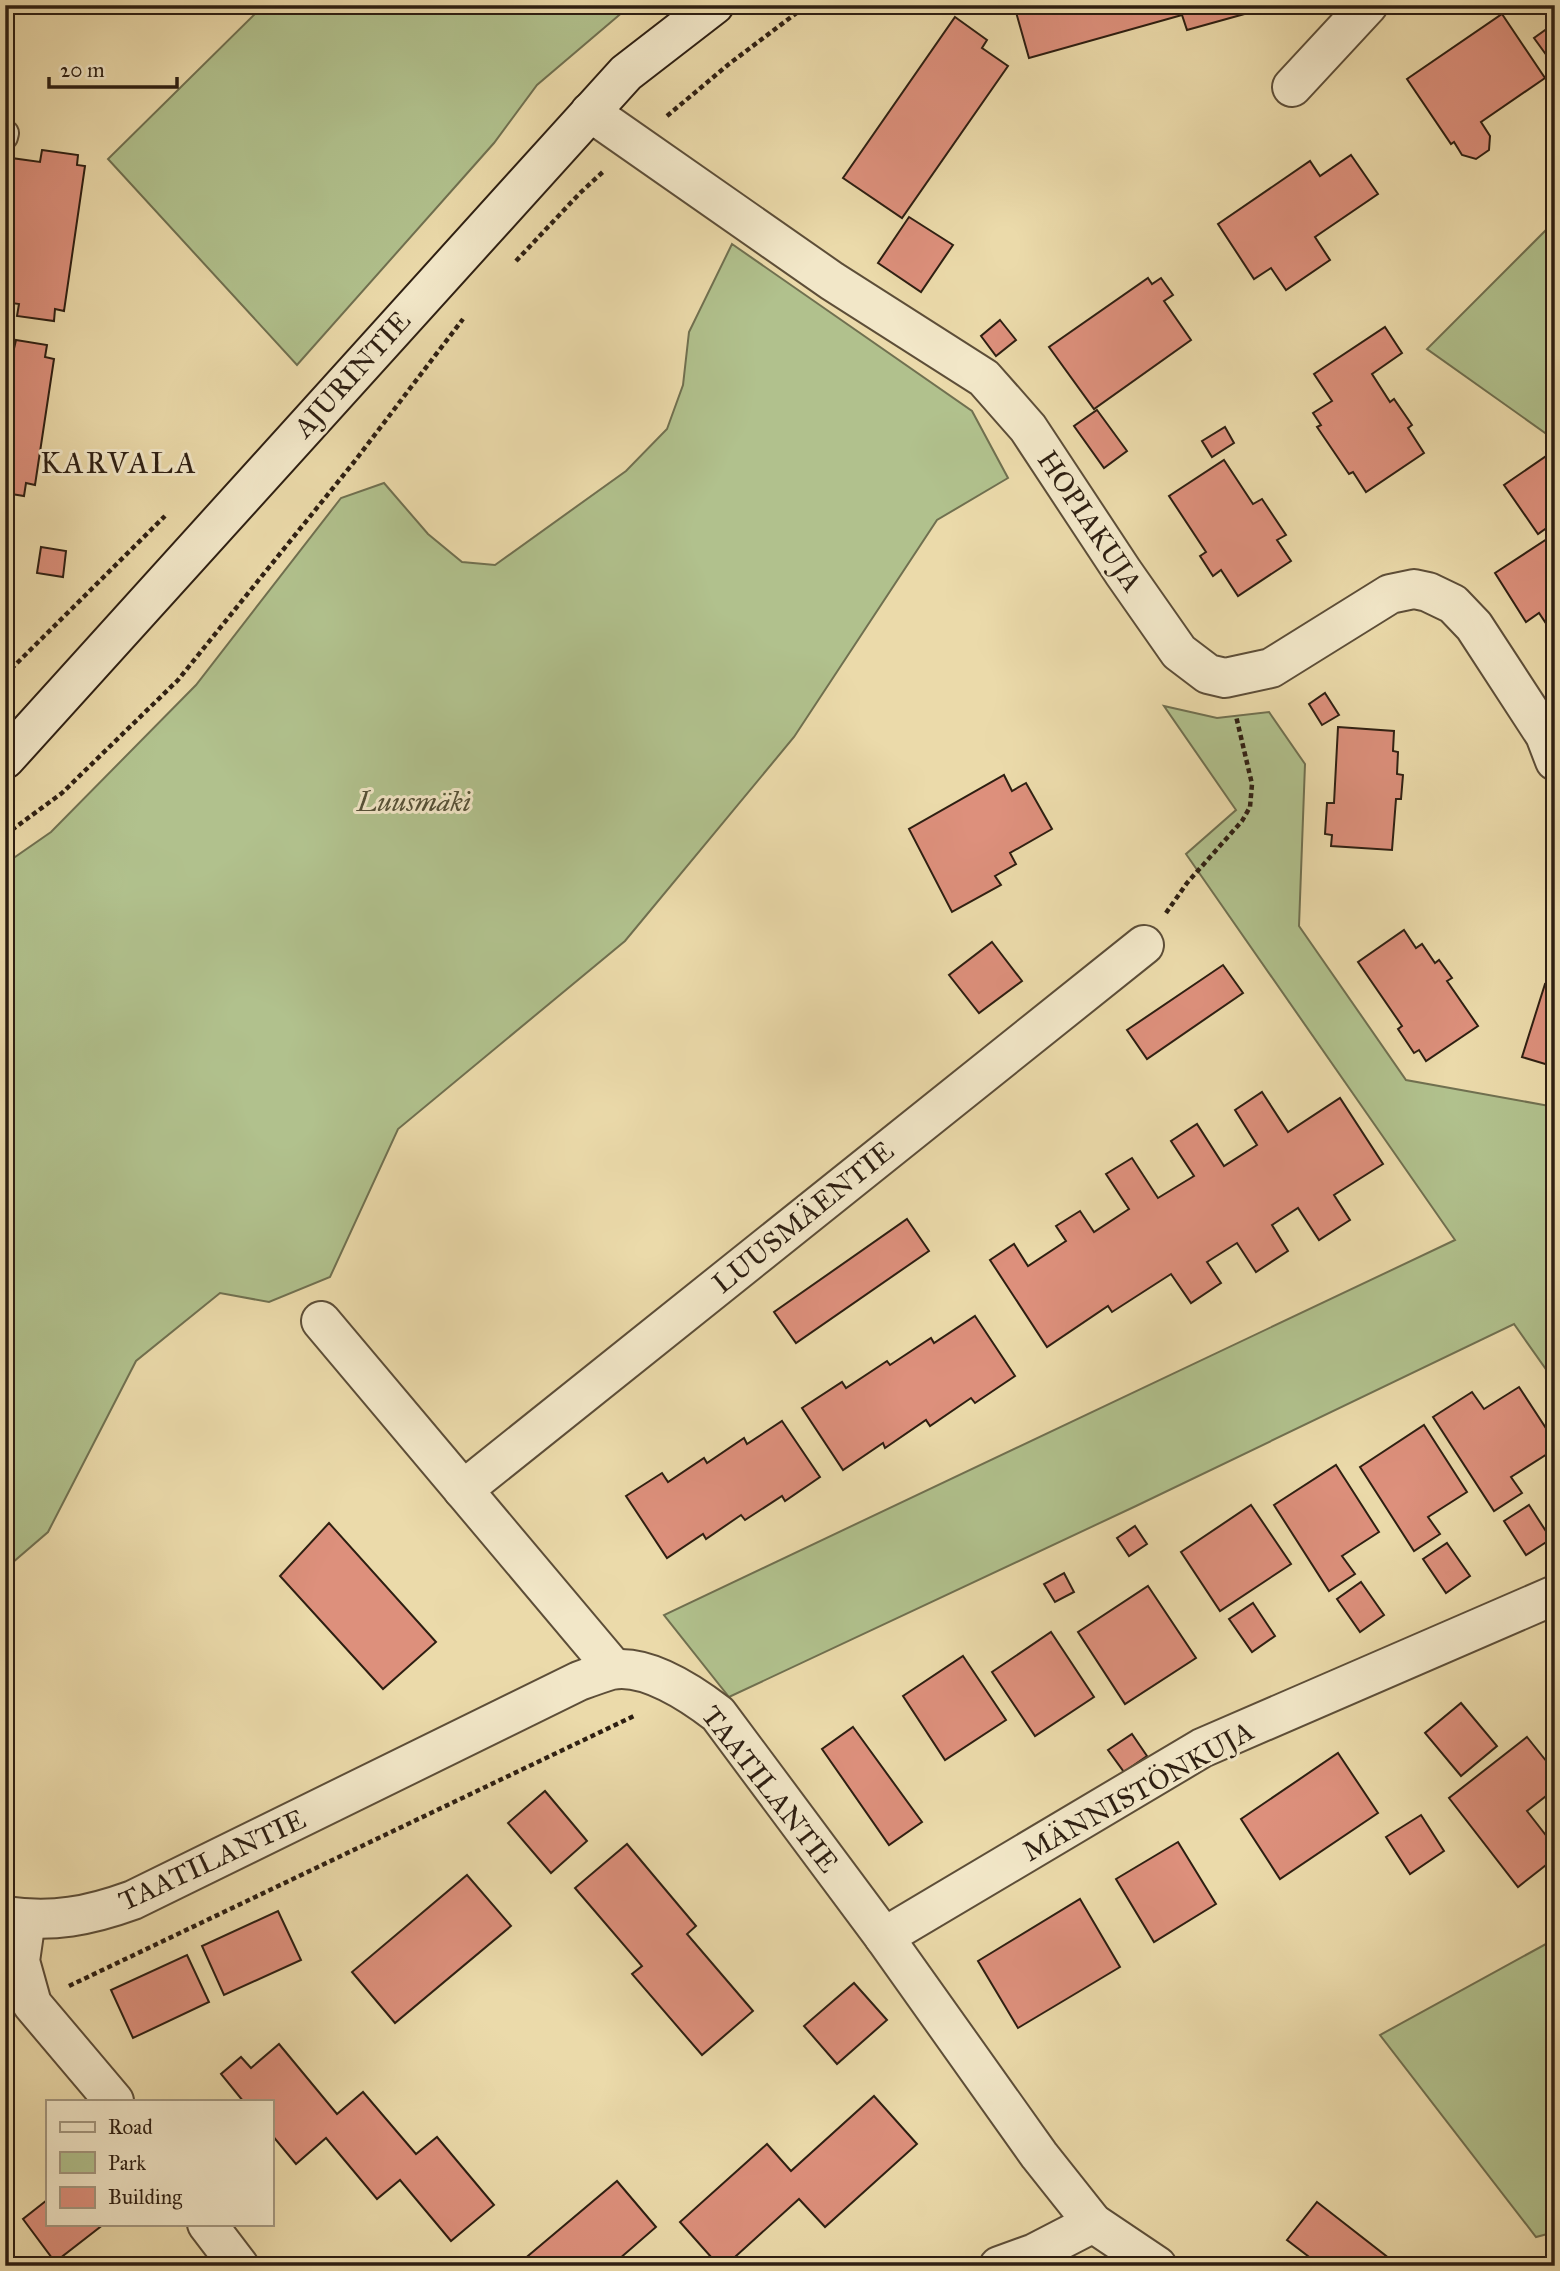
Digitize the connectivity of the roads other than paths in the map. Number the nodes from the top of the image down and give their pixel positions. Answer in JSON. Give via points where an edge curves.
{"nodes":[{"id":1,"x":714,"y":5,"type":"edge"},
{"id":2,"x":1368,"y":5,"type":"edge"},
{"id":3,"x":1292,"y":87,"type":"dead end"},
{"id":4,"x":590,"y":112,"type":"junction"},
{"id":5,"x":11,"y":740,"type":"edge"},
{"id":6,"x":1555,"y":761,"type":"edge"},
{"id":7,"x":1144,"y":944,"type":"road end"},
{"id":8,"x":321,"y":1321,"type":"dead end"},
{"id":9,"x":463,"y":1490,"type":"junction"},
{"id":10,"x":1555,"y":1595,"type":"edge"},
{"id":11,"x":614,"y":1670,"type":"junction"},
{"id":12,"x":16,"y":1917,"type":"edge"},
{"id":13,"x":884,"y":1937,"type":"junction"},
{"id":14,"x":113,"y":2100,"type":"edge"},
{"id":15,"x":1093,"y":2223,"type":"junction"},
{"id":16,"x":209,"y":2226,"type":"edge"},
{"id":17,"x":240,"y":2266,"type":"edge"},
{"id":18,"x":999,"y":2266,"type":"edge"},
{"id":19,"x":1157,"y":2266,"type":"edge"}],
"edges":[{"from":1,"to":4,"type":"street","name":"AJURINTIE","via":[[626,73]]},
{"from":2,"to":3,"type":"street"},
{"from":4,"to":5,"type":"street","name":"AJURINTIE"},
{"from":4,"to":6,"type":"street","name":"HOPIAKUJA","via":[[832,281],[984,378],[1028,428],[1179,652],[1208,674],[1226,677],[1271,668],[1390,594],[1414,589],[1429,592],[1453,604],[1474,626],[1545,735]]},
{"from":7,"to":9,"type":"street","name":"LUUSMÄENTIE"},
{"from":8,"to":9,"type":"street"},
{"from":9,"to":11,"type":"street"},
{"from":10,"to":13,"type":"street","name":"MÄNNISTÖNKUJA","via":[[1202,1748]]},
{"from":11,"to":12,"type":"street","name":"TAATILANTIE","via":[[579,1681],[133,1900],[62,1919]]},
{"from":11,"to":13,"type":"street","name":"TAATILANTIE","via":[[649,1674],[687,1690],[718,1714]]},
{"from":12,"to":14,"type":"street","via":[[20,1961],[32,2004]]},
{"from":13,"to":15,"type":"street","name":"TAATILANTIE"},
{"from":15,"to":18,"type":"street"},
{"from":15,"to":19,"type":"street","name":"TAATILANTIE"},
{"from":16,"to":17,"type":"street"}]}
